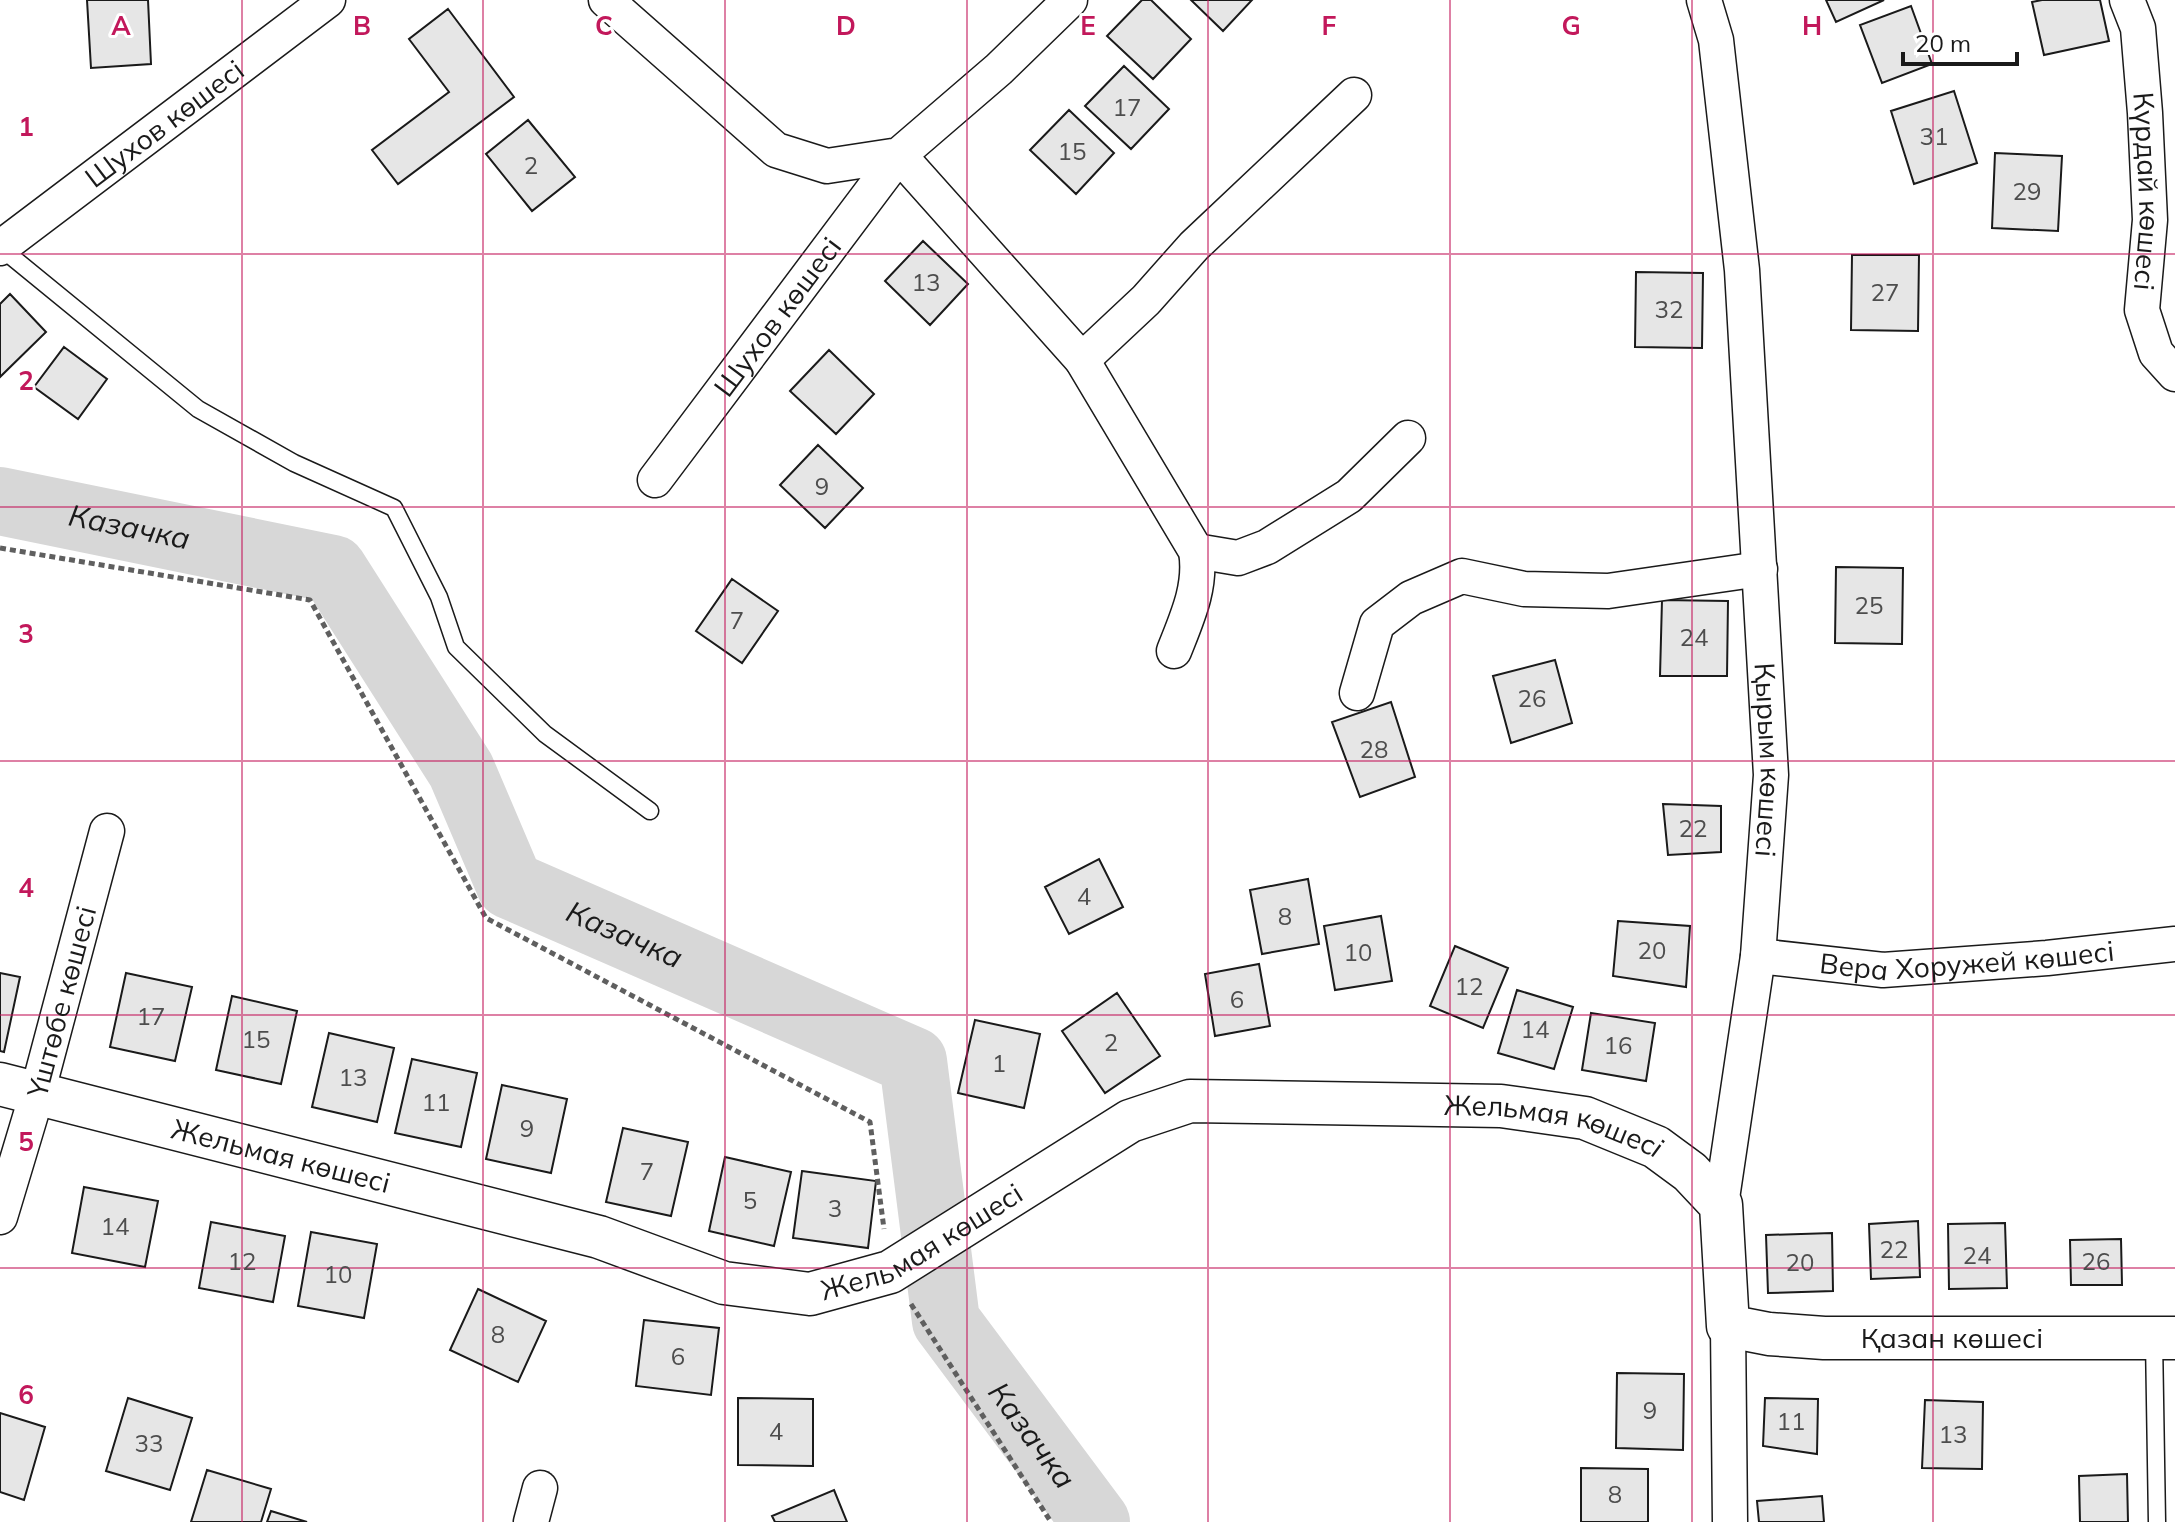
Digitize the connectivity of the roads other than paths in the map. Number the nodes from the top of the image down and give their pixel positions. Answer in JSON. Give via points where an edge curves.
{"nodes":[{"id":1,"x":328,"y":0,"type":"edge"},
{"id":2,"x":606,"y":0,"type":"edge"},
{"id":3,"x":1070,"y":0,"type":"edge"},
{"id":4,"x":1704,"y":0,"type":"edge"},
{"id":5,"x":2127,"y":0,"type":"edge"},
{"id":6,"x":1354,"y":95,"type":"dead end"},
{"id":7,"x":899,"y":155,"type":"junction"},
{"id":8,"x":0,"y":248,"type":"edge"},
{"id":9,"x":1082,"y":360,"type":"junction"},
{"id":10,"x":2175,"y":374,"type":"edge"},
{"id":11,"x":1408,"y":438,"type":"dead end"},
{"id":12,"x":655,"y":480,"type":"dead end"},
{"id":13,"x":1196,"y":551,"type":"junction"},
{"id":14,"x":1760,"y":569,"type":"junction"},
{"id":15,"x":1174,"y":651,"type":"dead end"},
{"id":16,"x":1357,"y":693,"type":"dead end"},
{"id":17,"x":650,"y":811,"type":"dead end"},
{"id":18,"x":107,"y":831,"type":"dead end"},
{"id":19,"x":2175,"y":944,"type":"edge"},
{"id":20,"x":1758,"y":956,"type":"junction"},
{"id":21,"x":18,"y":1089,"type":"edge"},
{"id":22,"x":1721,"y":1205,"type":"junction"},
{"id":23,"x":0,"y":1217,"type":"edge"},
{"id":24,"x":1728,"y":1326,"type":"junction"},
{"id":25,"x":2164,"y":1338,"type":"edge"},
{"id":26,"x":540,"y":1488,"type":"dead end"},
{"id":27,"x":531,"y":1522,"type":"edge"},
{"id":28,"x":1730,"y":1522,"type":"edge"},
{"id":29,"x":2157,"y":1522,"type":"edge"}],
"edges":[{"from":1,"to":8,"type":"street","name":"Шухов көшесі"},
{"from":2,"to":7,"type":"street","via":[[776,150],[827,166]]},
{"from":3,"to":7,"type":"street","name":"Шухов көшесі"},
{"from":4,"to":14,"type":"street","name":"Қырым көшесі","via":[[1716,40],[1742,270]]},
{"from":5,"to":10,"type":"street","name":"Күрдай көшесі","via":[[2138,28],[2146,128],[2150,220],[2142,310],[2156,353]]},
{"from":6,"to":9,"type":"street"},
{"from":7,"to":9,"type":"street"},
{"from":7,"to":12,"type":"street","name":"Шухов көшесі"},
{"from":8,"to":17,"type":"lane","via":[[198,409],[294,463],[394,508],[439,597],[456,647],[545,734]]},
{"from":9,"to":13,"type":"street"},
{"from":11,"to":13,"type":"street","via":[[1349,496],[1267,547],[1238,558]]},
{"from":13,"to":15,"type":"street","via":[[1199,567],[1191,607]]},
{"from":14,"to":16,"type":"street","via":[[1608,591],[1524,589],[1462,576],[1411,598],[1377,624]]},
{"from":14,"to":20,"type":"street","name":"Қырым көшесі","via":[[1771,775]]},
{"from":18,"to":21,"type":"street","name":"Үштөбе көшесі"},
{"from":19,"to":20,"type":"street","name":"Вера Хоружей көшесі","via":[[1883,970]]},
{"from":20,"to":22,"type":"street","name":"Қырым көшесі"},
{"from":21,"to":22,"type":"street","name":"Жельмая көшесі","via":[[599,1237],[724,1283],[810,1294],[890,1272],[1130,1121],[1190,1101],[1501,1106],[1585,1118],[1656,1147]]},
{"from":21,"to":23,"type":"street","name":"Үштөбе көшесі"},
{"from":22,"to":24,"type":"street","name":"Қырым көшесі"},
{"from":24,"to":25,"type":"street","name":"Қазан көшесі","via":[[1824,1338]]},
{"from":24,"to":28,"type":"street","name":"Қырым көшесі"},
{"from":25,"to":29,"type":"lane"},
{"from":26,"to":27,"type":"street"}]}
